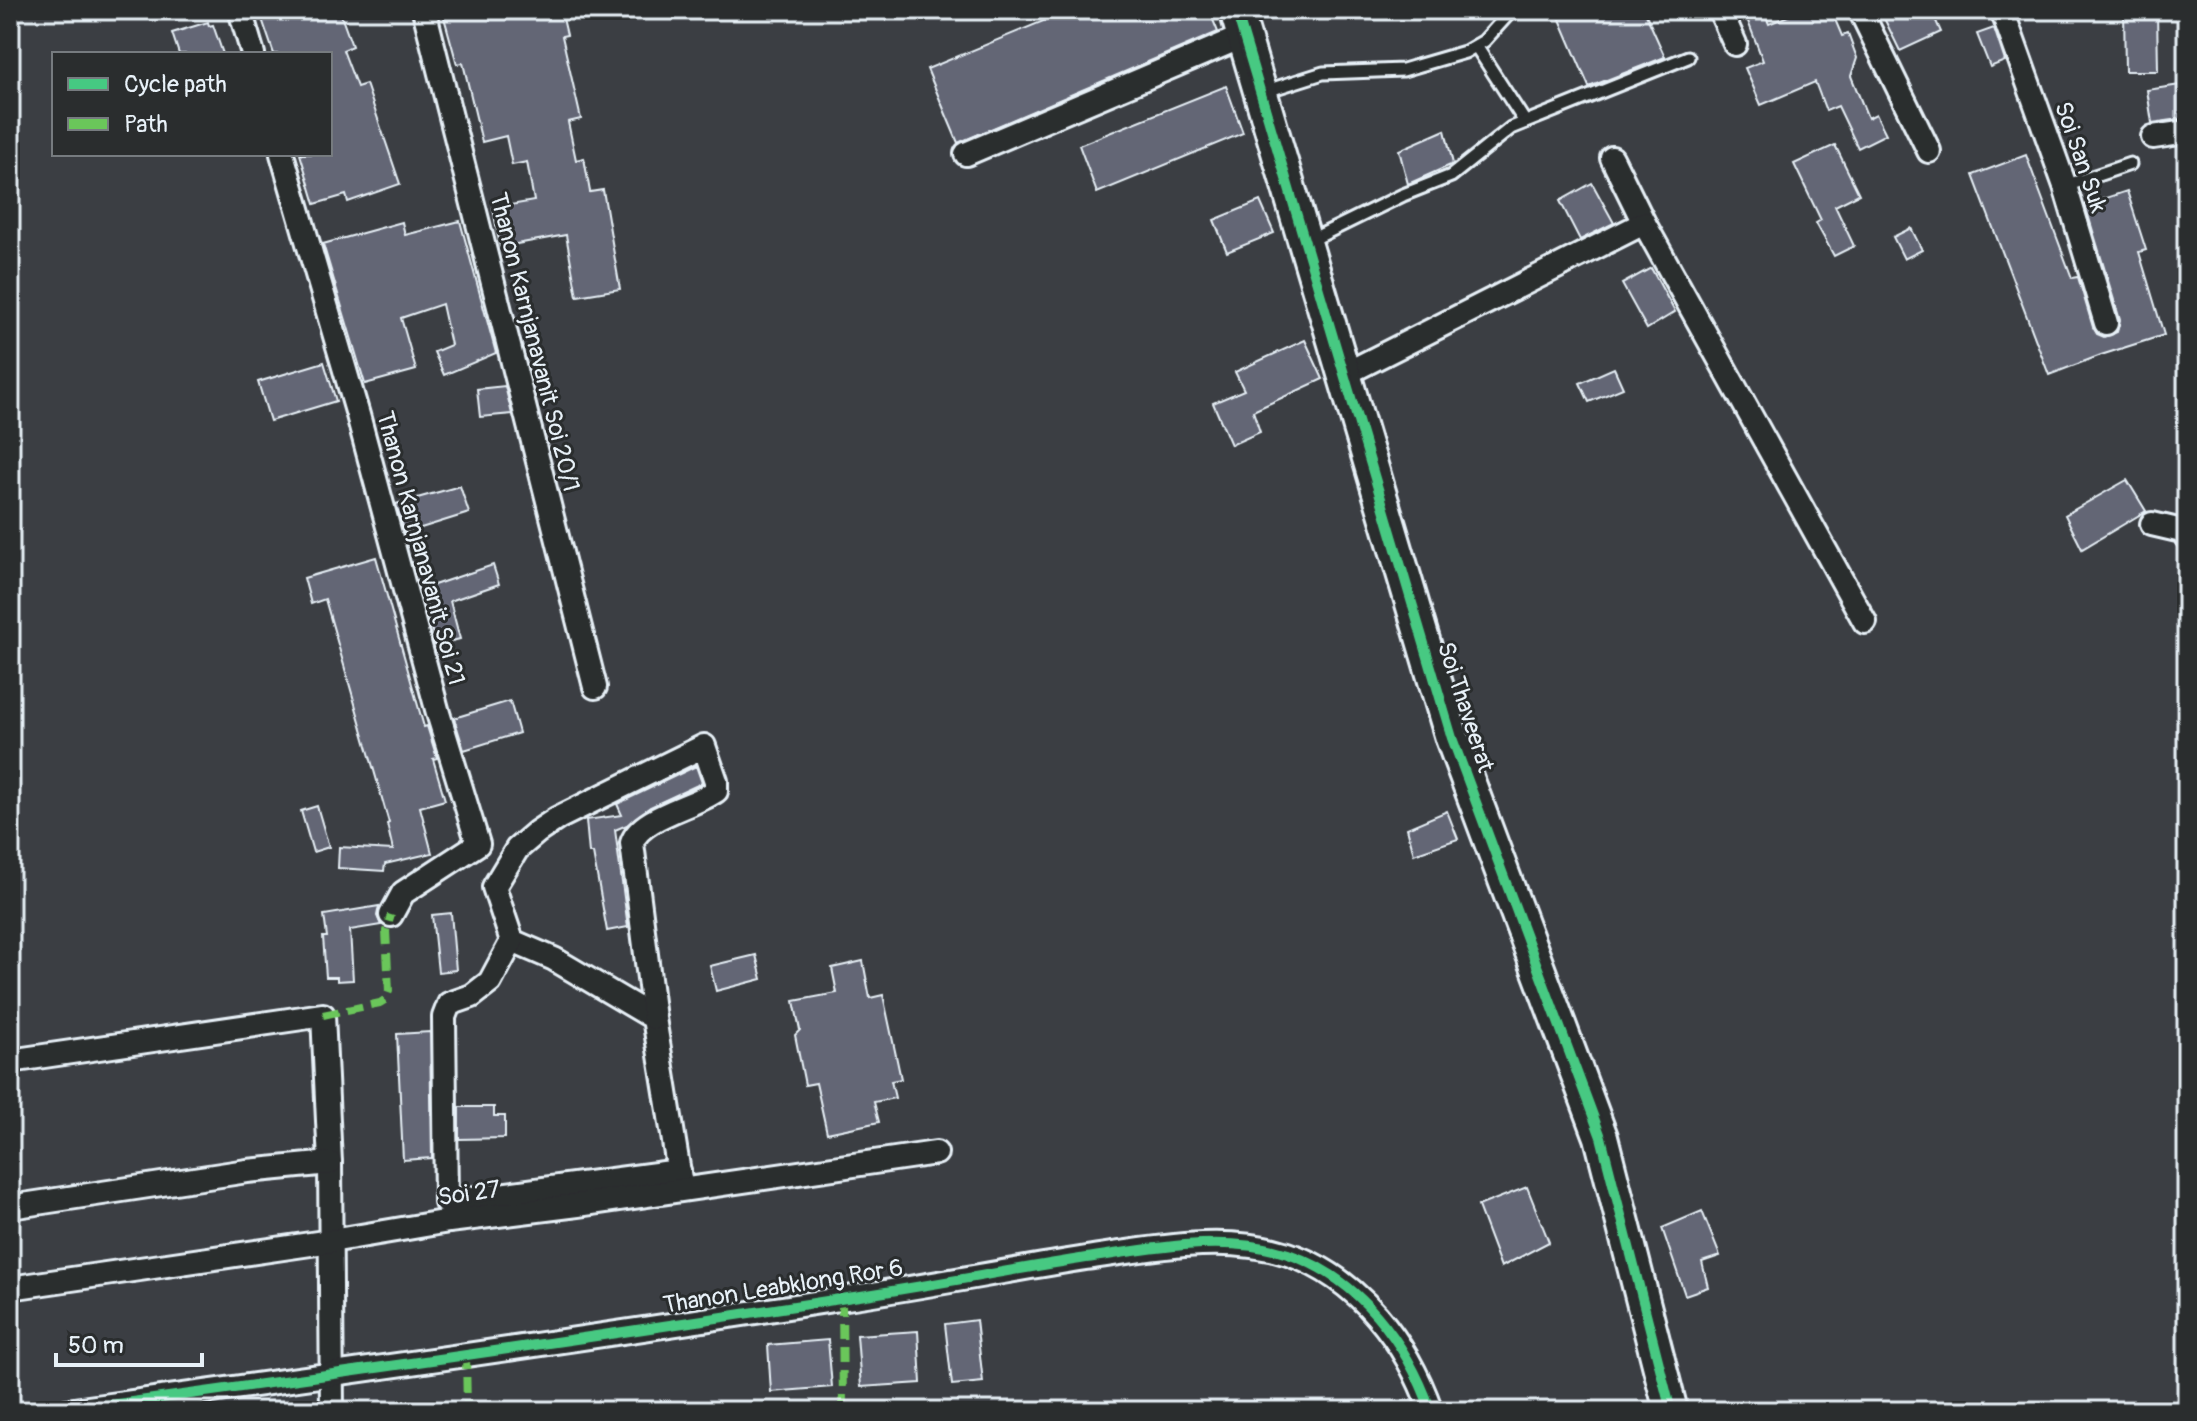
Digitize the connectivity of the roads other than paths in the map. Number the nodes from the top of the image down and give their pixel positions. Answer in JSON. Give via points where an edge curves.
{"nodes":[{"id":1,"x":240,"y":10,"type":"edge"},
{"id":2,"x":424,"y":10,"type":"edge"},
{"id":3,"x":1512,"y":10,"type":"edge"},
{"id":4,"x":1720,"y":10,"type":"edge"},
{"id":5,"x":1860,"y":10,"type":"edge"},
{"id":6,"x":2002,"y":10,"type":"edge"},
{"id":7,"x":1240,"y":23,"type":"edge"},
{"id":8,"x":1735,"y":44,"type":"dead end"},
{"id":9,"x":1476,"y":46,"type":"junction"},
{"id":10,"x":252,"y":52,"type":"edge"},
{"id":11,"x":1688,"y":57,"type":"dead end"},
{"id":12,"x":1261,"y":93,"type":"junction"},
{"id":13,"x":1525,"y":122,"type":"junction"},
{"id":14,"x":2187,"y":132,"type":"edge"},
{"id":15,"x":2153,"y":137,"type":"dead end"},
{"id":16,"x":1929,"y":151,"type":"dead end"},
{"id":17,"x":966,"y":154,"type":"dead end"},
{"id":18,"x":283,"y":156,"type":"edge"},
{"id":19,"x":1612,"y":158,"type":"dead end"},
{"id":20,"x":2130,"y":164,"type":"dead end"},
{"id":21,"x":2065,"y":186,"type":"junction"},
{"id":22,"x":1644,"y":223,"type":"junction"},
{"id":23,"x":1307,"y":242,"type":"junction"},
{"id":24,"x":2106,"y":323,"type":"dead end"},
{"id":25,"x":1345,"y":374,"type":"junction"},
{"id":26,"x":2152,"y":524,"type":"dead end"},
{"id":27,"x":2187,"y":538,"type":"edge"},
{"id":28,"x":1865,"y":622,"type":"dead end"},
{"id":29,"x":595,"y":687,"type":"dead end"},
{"id":30,"x":478,"y":844,"type":"junction"},
{"id":31,"x":494,"y":887,"type":"junction"},
{"id":32,"x":391,"y":915,"type":"dead end"},
{"id":33,"x":512,"y":941,"type":"junction"},
{"id":34,"x":654,"y":1018,"type":"junction"},
{"id":35,"x":10,"y":1061,"type":"edge"},
{"id":36,"x":936,"y":1153,"type":"dead end"},
{"id":37,"x":330,"y":1163,"type":"junction"},
{"id":38,"x":681,"y":1180,"type":"junction"},
{"id":39,"x":10,"y":1207,"type":"edge"},
{"id":40,"x":331,"y":1241,"type":"junction"},
{"id":41,"x":10,"y":1288,"type":"edge"},
{"id":42,"x":332,"y":1375,"type":"junction"},
{"id":43,"x":66,"y":1411,"type":"edge"},
{"id":44,"x":332,"y":1411,"type":"edge"},
{"id":45,"x":1431,"y":1411,"type":"edge"},
{"id":46,"x":1671,"y":1411,"type":"edge"}],
"edges":[{"from":1,"to":10,"type":"street"},
{"from":2,"to":29,"type":"street","name":"Thanon Karnjanavanit Soi 20/1"},
{"from":3,"to":9,"type":"lane"},
{"from":4,"to":8,"type":"street"},
{"from":5,"to":16,"type":"street"},
{"from":6,"to":21,"type":"street","name":"Soi San Suk"},
{"from":7,"to":12,"type":"street","name":"Soi Thaveerat"},
{"from":7,"to":17,"type":"street"},
{"from":9,"to":12,"type":"lane","via":[[1403,70],[1323,73]]},
{"from":9,"to":13,"type":"lane"},
{"from":11,"to":13,"type":"lane"},
{"from":12,"to":23,"type":"street","name":"Soi Thaveerat"},
{"from":13,"to":23,"type":"lane","via":[[1499,135],[1451,176]]},
{"from":14,"to":15,"type":"street"},
{"from":18,"to":30,"type":"street","name":"Thanon Karnjanavanit Soi 21"},
{"from":19,"to":22,"type":"street"},
{"from":20,"to":21,"type":"lane"},
{"from":21,"to":24,"type":"street","name":"Soi San Suk"},
{"from":22,"to":25,"type":"street"},
{"from":22,"to":28,"type":"street"},
{"from":23,"to":25,"type":"street","name":"Soi Thaveerat"},
{"from":25,"to":46,"type":"street","name":"Soi Thaveerat","via":[[1452,738],[1601,1137]]},
{"from":26,"to":27,"type":"street","via":[[2182,531]]},
{"from":30,"to":31,"type":"street","name":"Thanon Karnjanavanit Soi 21"},
{"from":30,"to":32,"type":"street","via":[[403,893]]},
{"from":31,"to":33,"type":"street","name":"Thanon Karnjanavanit Soi 21"},
{"from":31,"to":34,"type":"street","via":[[517,849],[537,832],[704,746],[716,791],[648,824],[632,843]]},
{"from":33,"to":34,"type":"street","via":[[554,959]]},
{"from":33,"to":38,"type":"street","via":[[490,982],[446,1009],[446,1202]]},
{"from":34,"to":38,"type":"street"},
{"from":35,"to":37,"type":"street","via":[[323,1015]]},
{"from":36,"to":38,"type":"street","name":"Soi 27"},
{"from":37,"to":39,"type":"street"},
{"from":37,"to":40,"type":"street"},
{"from":38,"to":40,"type":"street","name":"Soi 27"},
{"from":40,"to":41,"type":"street","name":"Soi 27"},
{"from":40,"to":42,"type":"street"},
{"from":42,"to":43,"type":"street","name":"Thanon Leabklong Ror 6"},
{"from":42,"to":44,"type":"street"},
{"from":42,"to":45,"type":"street","name":"Thanon Leabklong Ror 6","via":[[1141,1250],[1231,1244],[1288,1254],[1347,1286],[1402,1350]]}]}
